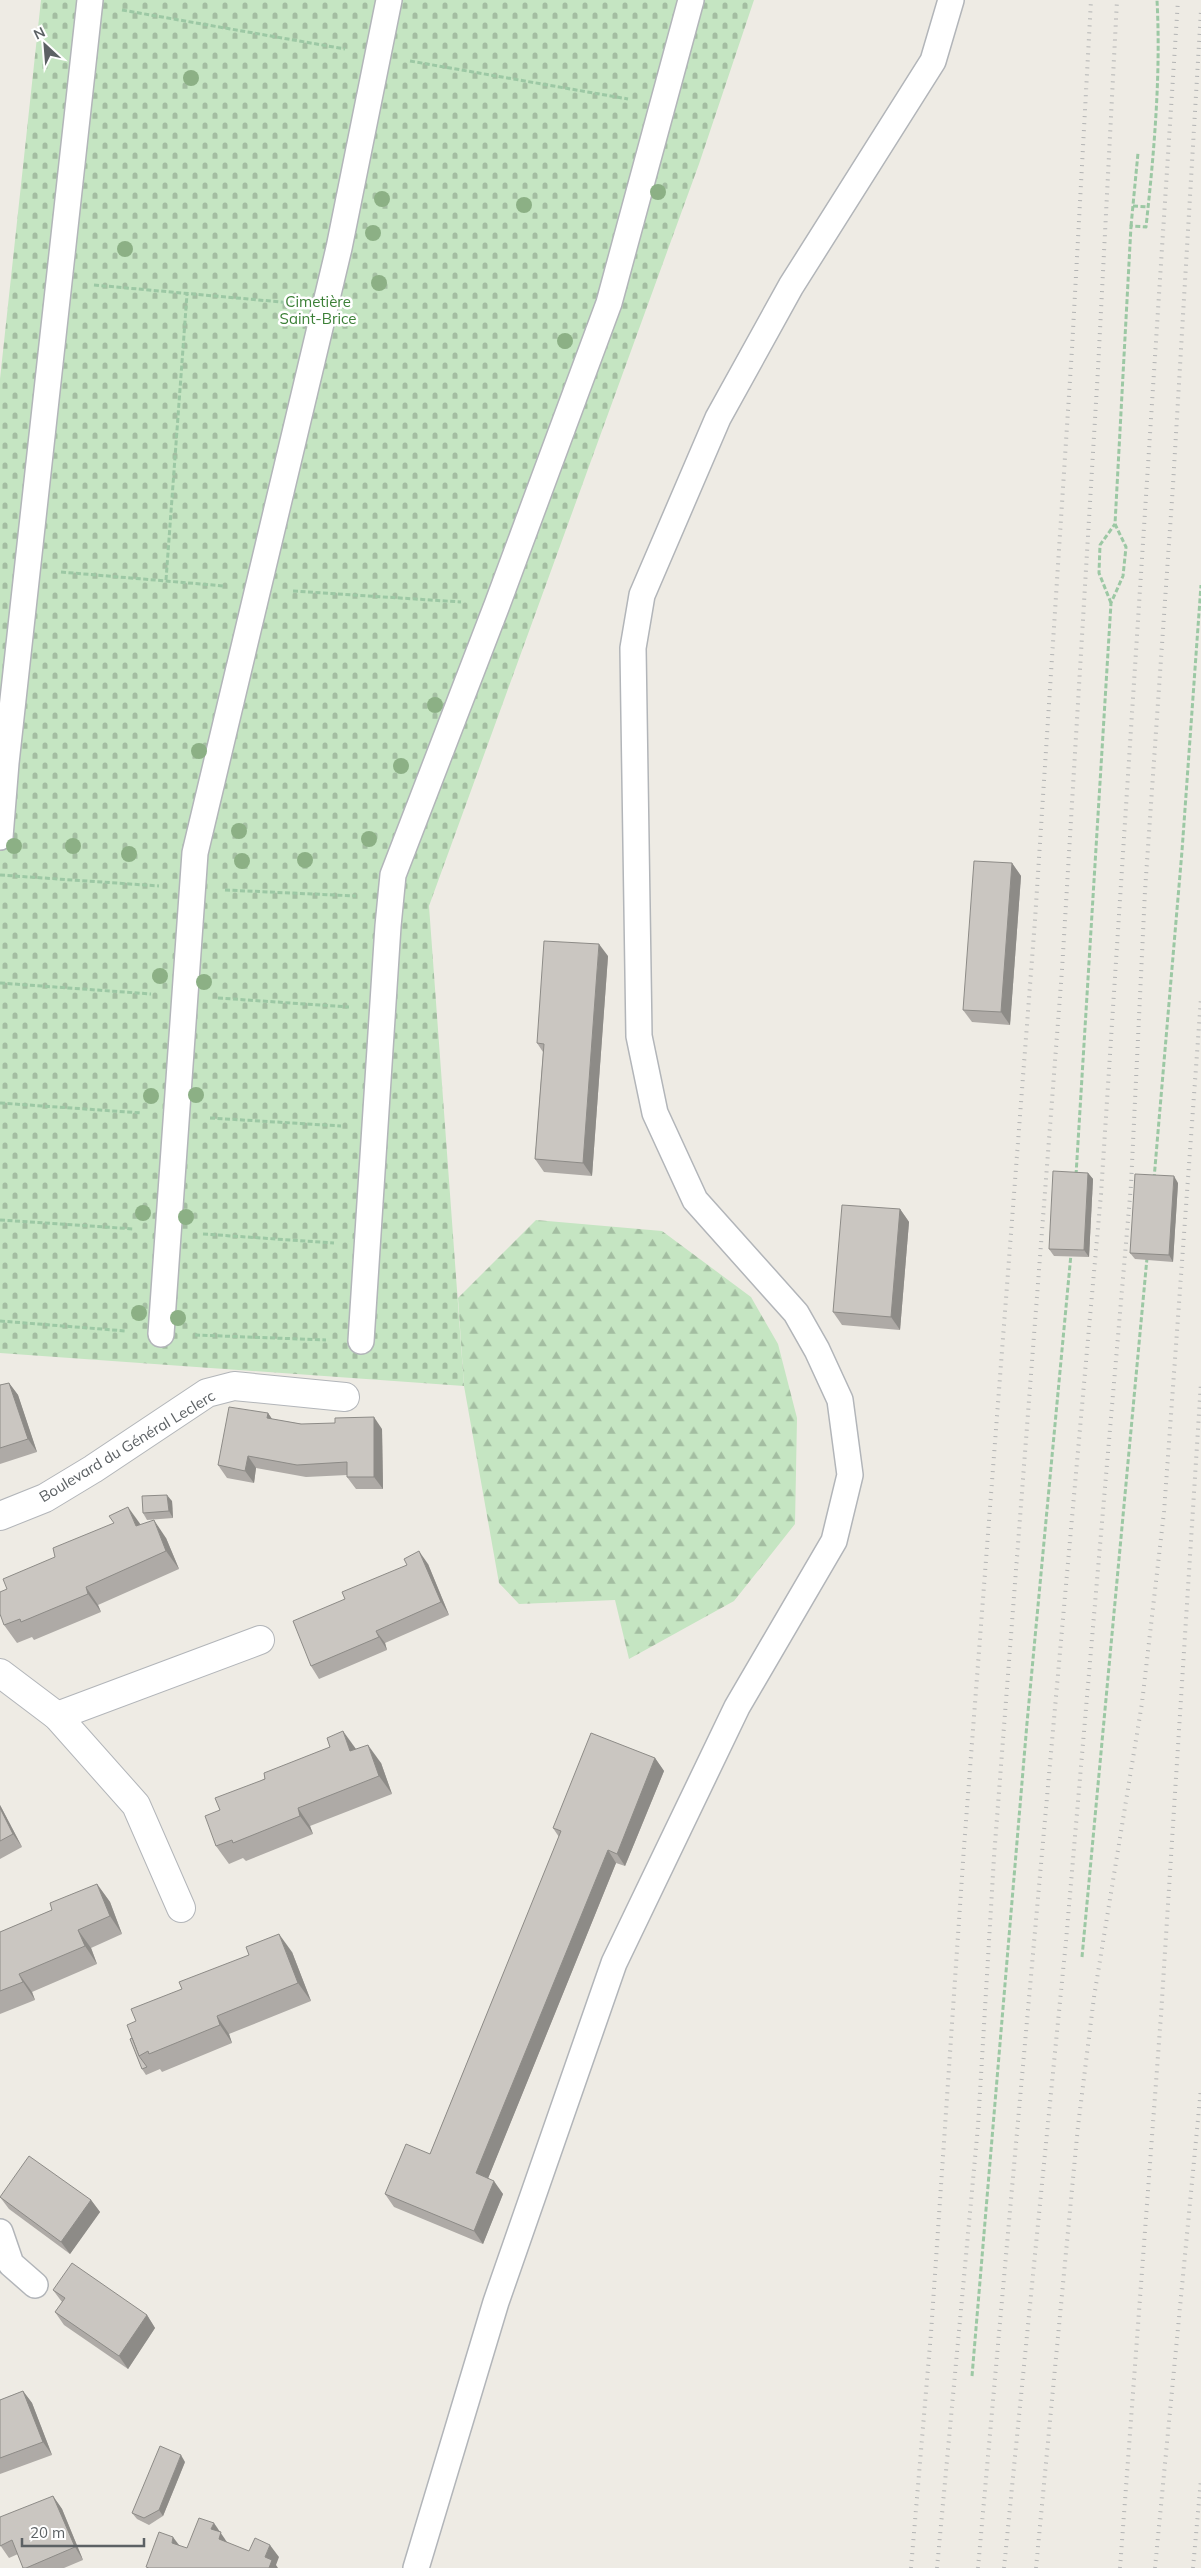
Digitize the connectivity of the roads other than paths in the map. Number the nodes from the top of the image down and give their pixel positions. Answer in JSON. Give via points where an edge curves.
{"nodes":[{"id":1,"x":90,"y":0,"type":"edge"},
{"id":2,"x":388,"y":0,"type":"edge"},
{"id":3,"x":691,"y":0,"type":"edge"},
{"id":4,"x":951,"y":0,"type":"edge"},
{"id":5,"x":0,"y":836,"type":"edge"},
{"id":6,"x":161,"y":1334,"type":"dead end"},
{"id":7,"x":361,"y":1341,"type":"dead end"},
{"id":8,"x":345,"y":1397,"type":"dead end"},
{"id":9,"x":0,"y":1516,"type":"edge"},
{"id":10,"x":260,"y":1640,"type":"dead end"},
{"id":11,"x":0,"y":1673,"type":"edge"},
{"id":12,"x":57,"y":1716,"type":"junction"},
{"id":13,"x":181,"y":1908,"type":"dead end"},
{"id":14,"x":0,"y":2232,"type":"edge"},
{"id":15,"x":35,"y":2285,"type":"dead end"},
{"id":16,"x":416,"y":2568,"type":"edge"}],
"edges":[{"from":1,"to":5,"type":"lane"},
{"from":2,"to":6,"type":"lane","via":[[326,306],[195,853]]},
{"from":3,"to":7,"type":"lane","via":[[608,303],[393,875]]},
{"from":4,"to":16,"type":"lane","via":[[933,61],[791,286],[718,418],[642,595],[633,648],[639,1036],[655,1113],[695,1200],[796,1313],[817,1350],[840,1400],[850,1475],[834,1541],[737,1707],[614,1963],[496,2302]]},
{"from":8,"to":9,"type":"street","name":"Boulevard du Général Leclerc","via":[[234,1386],[207,1394],[45,1498]]},
{"from":10,"to":12,"type":"street"},
{"from":11,"to":12,"type":"street"},
{"from":12,"to":13,"type":"street","via":[[136,1805]]},
{"from":14,"to":15,"type":"lane","via":[[12,2264]]}]}
